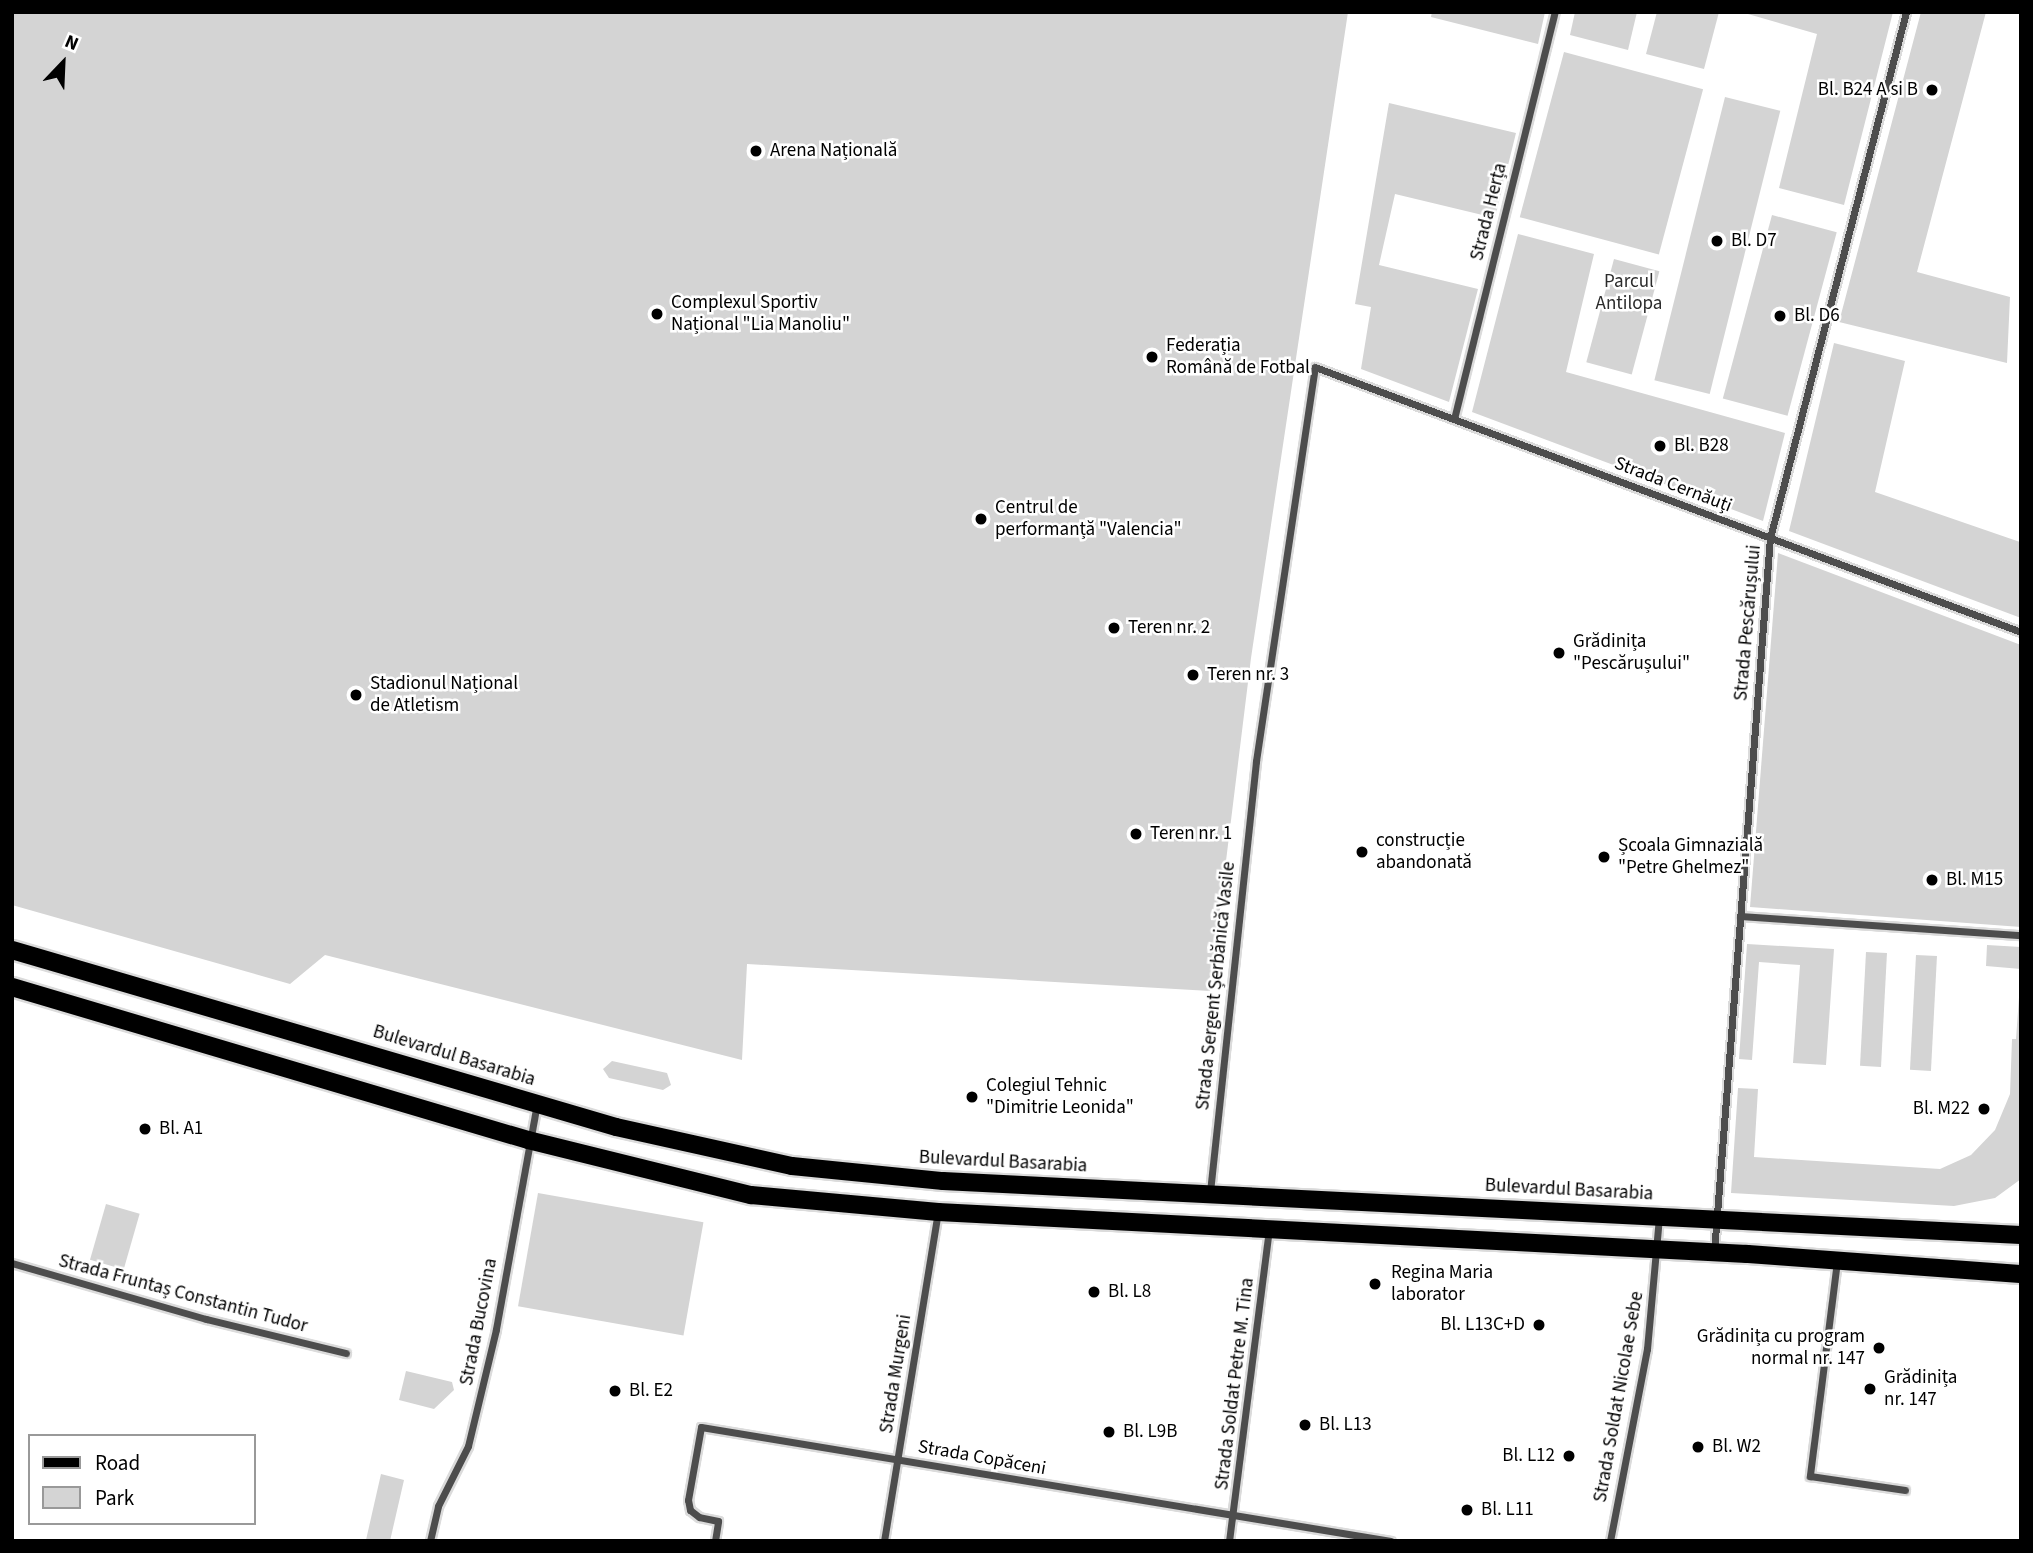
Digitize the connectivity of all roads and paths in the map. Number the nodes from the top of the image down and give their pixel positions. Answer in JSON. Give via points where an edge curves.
{"nodes":[{"id":1,"x":1555,"y":12,"type":"edge"},
{"id":2,"x":1906,"y":12,"type":"edge"},
{"id":3,"x":1315,"y":367,"type":"joint"},
{"id":4,"x":1454,"y":419,"type":"junction"},
{"id":5,"x":1770,"y":538,"type":"junction"},
{"id":6,"x":2021,"y":632,"type":"edge"},
{"id":7,"x":1740,"y":916,"type":"junction"},
{"id":8,"x":2021,"y":935,"type":"edge"},
{"id":9,"x":12,"y":950,"type":"edge"},
{"id":10,"x":12,"y":988,"type":"edge"},
{"id":11,"x":537,"y":1103,"type":"junction"},
{"id":12,"x":528,"y":1140,"type":"junction"},
{"id":13,"x":1210,"y":1192,"type":"junction"},
{"id":14,"x":938,"y":1212,"type":"junction"},
{"id":15,"x":1660,"y":1216,"type":"junction"},
{"id":16,"x":1716,"y":1219,"type":"junction"},
{"id":17,"x":1269,"y":1230,"type":"junction"},
{"id":18,"x":2021,"y":1235,"type":"edge"},
{"id":19,"x":1658,"y":1250,"type":"junction"},
{"id":20,"x":1714,"y":1252,"type":"junction"},
{"id":21,"x":1837,"y":1260,"type":"junction"},
{"id":22,"x":12,"y":1264,"type":"edge"},
{"id":23,"x":2021,"y":1274,"type":"edge"},
{"id":24,"x":346,"y":1353,"type":"dead end"},
{"id":25,"x":898,"y":1460,"type":"junction"},
{"id":26,"x":1905,"y":1490,"type":"dead end"},
{"id":27,"x":1234,"y":1516,"type":"junction"},
{"id":28,"x":429,"y":1541,"type":"edge"},
{"id":29,"x":715,"y":1541,"type":"edge"},
{"id":30,"x":884,"y":1541,"type":"edge"},
{"id":31,"x":1229,"y":1541,"type":"edge"},
{"id":32,"x":1391,"y":1541,"type":"edge"},
{"id":33,"x":1610,"y":1541,"type":"edge"}],
"edges":[{"from":1,"to":4,"type":"street","name":"Strada Herța"},
{"from":2,"to":5,"type":"street","name":"Strada Pescărușului"},
{"from":3,"to":4,"type":"street","name":"Strada Cernăuți"},
{"from":3,"to":13,"type":"street","name":"Strada Sergent Șerbănică Vasile","via":[[1256,761]]},
{"from":4,"to":5,"type":"street","name":"Strada Cernăuți"},
{"from":5,"to":6,"type":"street","name":"Strada Cernăuți"},
{"from":5,"to":7,"type":"street","name":"Strada Pescărușului"},
{"from":7,"to":8,"type":"street"},
{"from":7,"to":16,"type":"street","name":"Strada Pescărușului"},
{"from":9,"to":11,"type":"main road","name":"Bulevardul Basarabia"},
{"from":10,"to":12,"type":"main road"},
{"from":11,"to":12,"type":"street","name":"Strada Bucovina"},
{"from":11,"to":13,"type":"main road","name":"Bulevardul Basarabia","via":[[702,1150],[792,1166],[943,1181]]},
{"from":12,"to":14,"type":"main road","via":[[741,1193]]},
{"from":12,"to":28,"type":"street","name":"Strada Bucovina","via":[[468,1446],[438,1506]]},
{"from":13,"to":15,"type":"main road","name":"Bulevardul Basarabia"},
{"from":14,"to":17,"type":"main road"},
{"from":14,"to":25,"type":"street","name":"Strada Murgeni"},
{"from":15,"to":16,"type":"main road","name":"Bulevardul Basarabia"},
{"from":15,"to":19,"type":"street","name":"Strada Soldat Nicolae Sebe"},
{"from":16,"to":18,"type":"main road","name":"Bulevardul Basarabia"},
{"from":16,"to":20,"type":"street","name":"Strada Pescărușului"},
{"from":17,"to":19,"type":"main road"},
{"from":17,"to":27,"type":"street","name":"Strada Soldat Petre M. Tina"},
{"from":19,"to":20,"type":"main road"},
{"from":19,"to":33,"type":"street","name":"Strada Soldat Nicolae Sebe","via":[[1647,1349]]},
{"from":20,"to":21,"type":"main road"},
{"from":21,"to":23,"type":"main road"},
{"from":21,"to":26,"type":"street","via":[[1810,1476]]},
{"from":22,"to":24,"type":"street","name":"Strada Fruntaș Constantin Tudor"},
{"from":25,"to":27,"type":"street","name":"Strada Copăceni"},
{"from":25,"to":29,"type":"street","name":"Strada Copăceni","via":[[701,1427],[688,1500],[690,1510],[699,1517],[718,1521]]},
{"from":25,"to":30,"type":"street","name":"Strada Murgeni"},
{"from":27,"to":31,"type":"street","name":"Strada Soldat Petre M. Tina"},
{"from":27,"to":32,"type":"street","name":"Strada Copăceni"}]}
